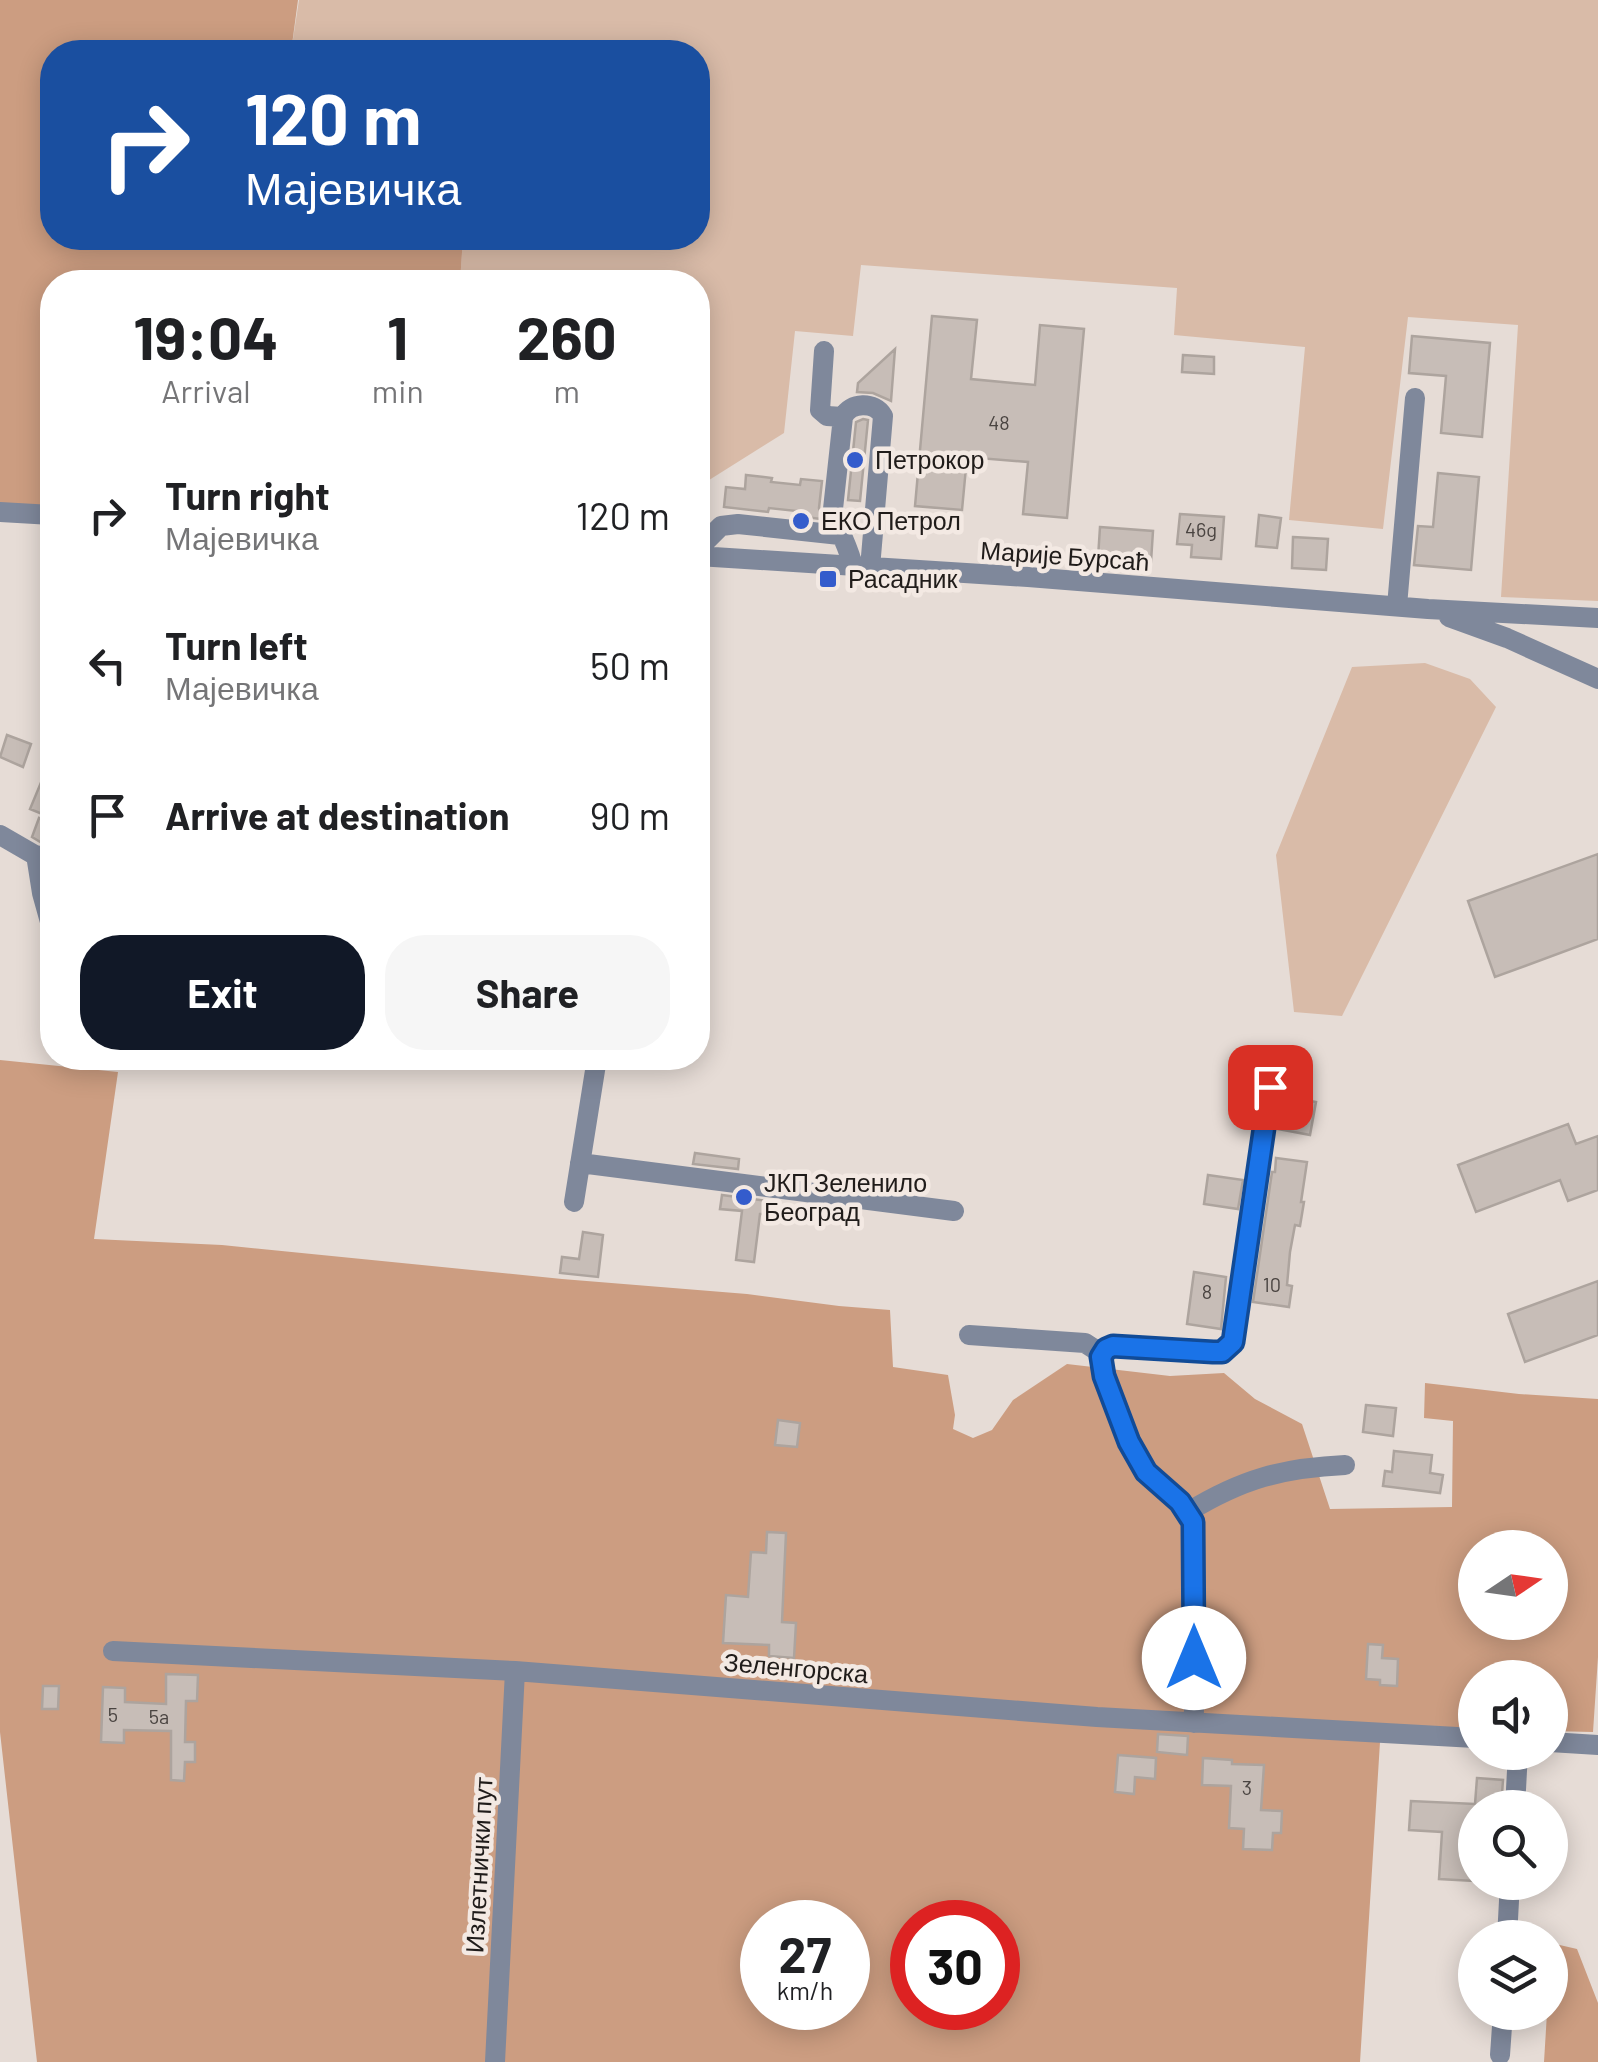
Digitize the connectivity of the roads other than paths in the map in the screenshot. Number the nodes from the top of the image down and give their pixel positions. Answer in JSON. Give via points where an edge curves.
{"nodes":[{"id":1,"x":824,"y":351,"type":"dead end"},
{"id":2,"x":1415,"y":398,"type":"dead end"},
{"id":3,"x":843,"y":417,"type":"junction"},
{"id":4,"x":0,"y":512,"type":"edge"},
{"id":5,"x":40,"y":514,"type":"edge"},
{"id":6,"x":840,"y":535,"type":"junction"},
{"id":7,"x":710,"y":539,"type":"edge"},
{"id":8,"x":710,"y":554,"type":"edge"},
{"id":9,"x":861,"y":567,"type":"junction"},
{"id":10,"x":1398,"y":606,"type":"junction"},
{"id":11,"x":1428,"y":609,"type":"junction"},
{"id":12,"x":1598,"y":618,"type":"edge"},
{"id":13,"x":1598,"y":679,"type":"edge"},
{"id":14,"x":0,"y":834,"type":"edge"},
{"id":15,"x":40,"y":858,"type":"edge"},
{"id":16,"x":595,"y":1070,"type":"edge"},
{"id":17,"x":1270,"y":1087,"type":"dead end"},
{"id":18,"x":580,"y":1164,"type":"junction"},
{"id":19,"x":574,"y":1202,"type":"dead end"},
{"id":20,"x":954,"y":1211,"type":"dead end"},
{"id":21,"x":968,"y":1334,"type":"dead end"},
{"id":22,"x":1102,"y":1354,"type":"junction"},
{"id":23,"x":1345,"y":1465,"type":"dead end"},
{"id":24,"x":1188,"y":1512,"type":"junction"},
{"id":25,"x":113,"y":1652,"type":"dead end"},
{"id":26,"x":515,"y":1671,"type":"junction"},
{"id":27,"x":1194,"y":1723,"type":"junction"},
{"id":28,"x":1458,"y":1737,"type":"edge"},
{"id":29,"x":1568,"y":1743,"type":"edge"},
{"id":30,"x":1598,"y":1745,"type":"edge"},
{"id":31,"x":1502,"y":2030,"type":"edge"},
{"id":32,"x":1500,"y":2056,"type":"dead end"},
{"id":33,"x":494,"y":2062,"type":"edge"}],
"edges":[{"from":1,"to":3,"type":"street","via":[[820,410]]},
{"from":2,"to":10,"type":"street"},
{"from":3,"to":6,"type":"street","via":[[833,509]]},
{"from":3,"to":9,"type":"street","via":[[855,405],[883,416]]},
{"from":4,"to":5,"type":"street"},
{"from":6,"to":7,"type":"street","via":[[738,524],[721,526]]},
{"from":6,"to":9,"type":"street"},
{"from":8,"to":9,"type":"street","name":"Марије Бурсаћ"},
{"from":9,"to":10,"type":"street","name":"Марије Бурсаћ"},
{"from":10,"to":11,"type":"street","name":"Марије Бурсаћ"},
{"from":11,"to":12,"type":"street","name":"Марије Бурсаћ"},
{"from":11,"to":13,"type":"street","name":"Марије Бурсаћ"},
{"from":14,"to":15,"type":"street"},
{"from":16,"to":18,"type":"street"},
{"from":17,"to":22,"type":"street","via":[[1233,1342],[1222,1352],[1113,1346]]},
{"from":18,"to":19,"type":"street"},
{"from":18,"to":20,"type":"street"},
{"from":21,"to":22,"type":"street","via":[[1085,1344]]},
{"from":22,"to":24,"type":"street","via":[[1129,1442],[1149,1475]]},
{"from":23,"to":24,"type":"street","via":[[1267,1475]]},
{"from":24,"to":27,"type":"street","via":[[1194,1531]]},
{"from":25,"to":26,"type":"street","name":"Зеленгорска"},
{"from":26,"to":27,"type":"street","name":"Зеленгорска"},
{"from":26,"to":33,"type":"street","name":"Излетнички пут"},
{"from":27,"to":28,"type":"street","name":"Зеленгорска"},
{"from":29,"to":30,"type":"street"},
{"from":31,"to":32,"type":"street"}]}
